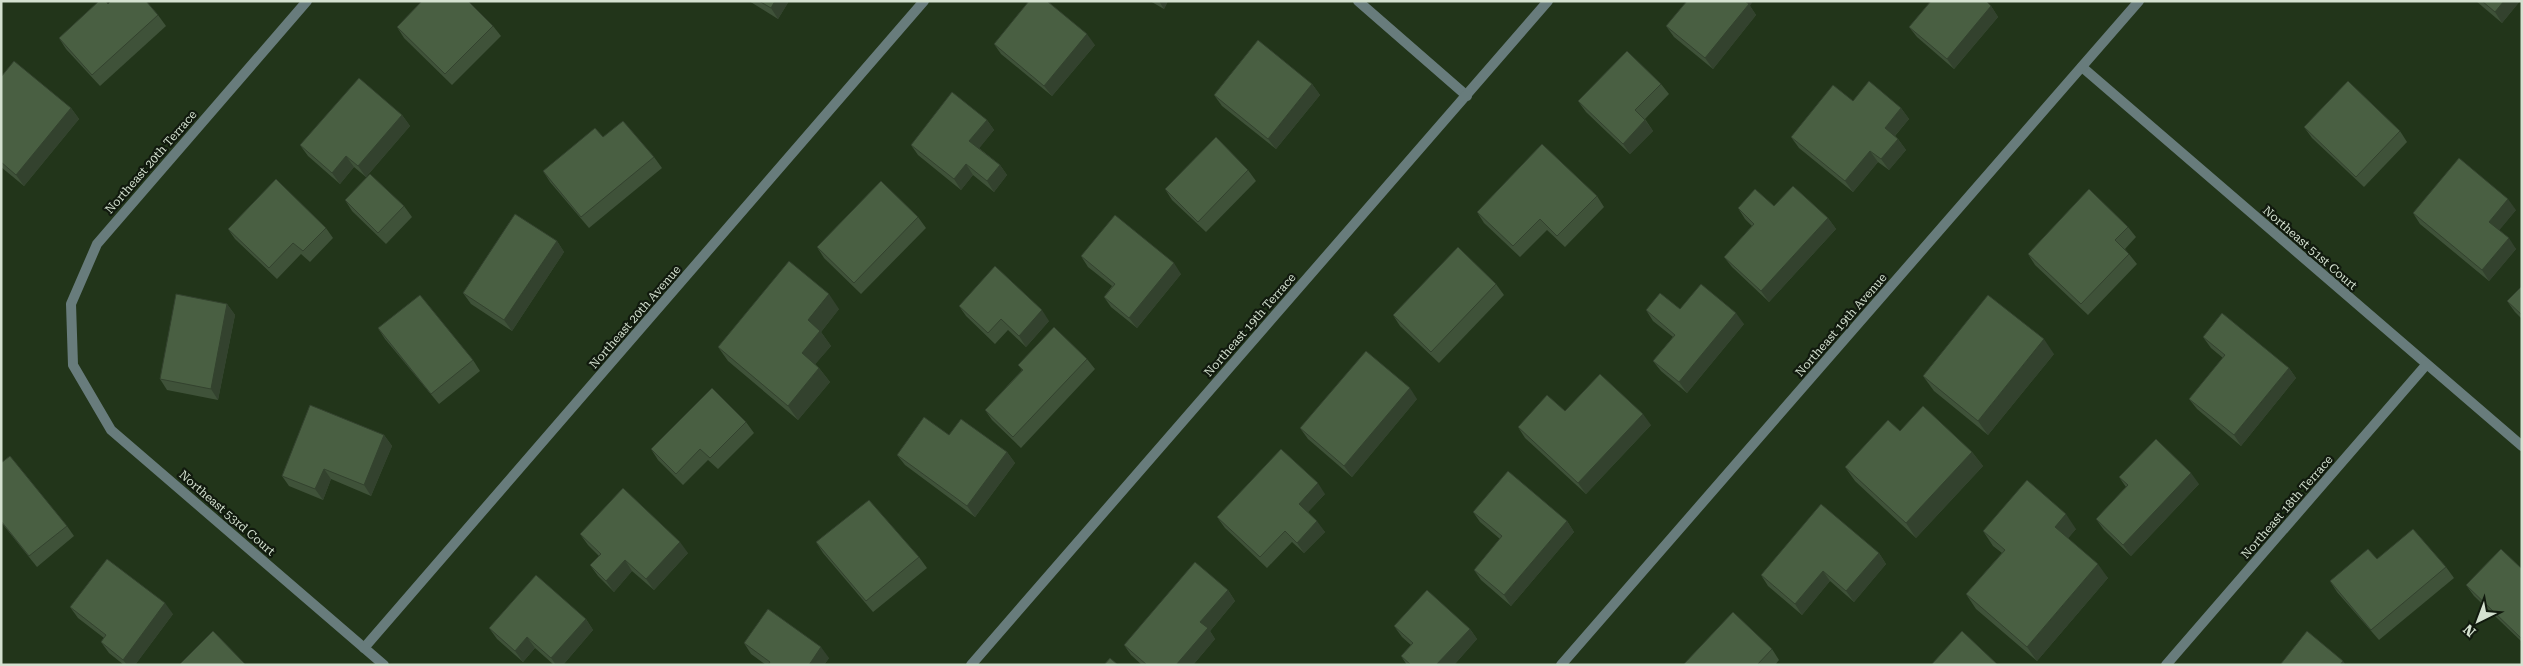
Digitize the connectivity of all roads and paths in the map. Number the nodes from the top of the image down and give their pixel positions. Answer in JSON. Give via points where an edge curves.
{"nodes":[{"id":1,"x":307,"y":1,"type":"edge"},
{"id":2,"x":924,"y":1,"type":"edge"},
{"id":3,"x":1358,"y":1,"type":"edge"},
{"id":4,"x":1548,"y":1,"type":"edge"},
{"id":5,"x":2139,"y":1,"type":"edge"},
{"id":6,"x":2082,"y":67,"type":"junction"},
{"id":7,"x":1467,"y":96,"type":"junction"},
{"id":8,"x":73,"y":365,"type":"joint"},
{"id":9,"x":2426,"y":365,"type":"junction"},
{"id":10,"x":2522,"y":446,"type":"edge"},
{"id":11,"x":364,"y":648,"type":"junction"},
{"id":12,"x":384,"y":665,"type":"edge"},
{"id":13,"x":971,"y":665,"type":"edge"},
{"id":14,"x":1561,"y":665,"type":"edge"},
{"id":15,"x":2166,"y":665,"type":"edge"}],
"edges":[{"from":1,"to":8,"type":"street","name":"Northeast 20th Terrace","via":[[97,244],[71,304]]},
{"from":2,"to":11,"type":"street","name":"Northeast 20th Avenue"},
{"from":3,"to":7,"type":"street"},
{"from":4,"to":7,"type":"street","name":"Northeast 19th Terrace"},
{"from":5,"to":6,"type":"street","name":"Northeast 19th Avenue"},
{"from":6,"to":9,"type":"street","name":"Northeast 51st Court"},
{"from":6,"to":14,"type":"street","name":"Northeast 19th Avenue"},
{"from":7,"to":13,"type":"street","name":"Northeast 19th Terrace"},
{"from":8,"to":11,"type":"street","name":"Northeast 53rd Court","via":[[111,430]]},
{"from":9,"to":10,"type":"street","name":"Northeast 51st Court"},
{"from":9,"to":15,"type":"street","name":"Northeast 18th Terrace"},
{"from":11,"to":12,"type":"street","name":"Northeast 53rd Court"}]}
